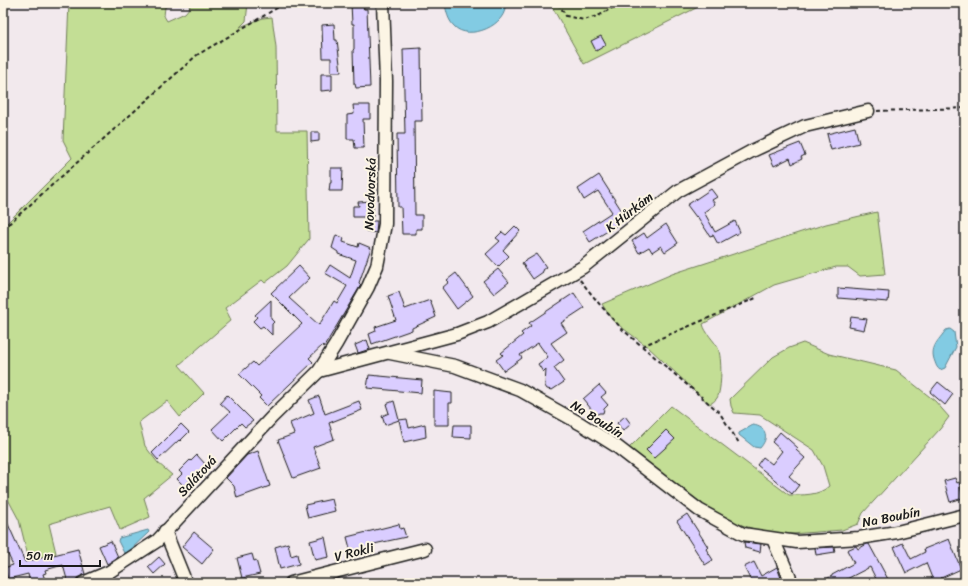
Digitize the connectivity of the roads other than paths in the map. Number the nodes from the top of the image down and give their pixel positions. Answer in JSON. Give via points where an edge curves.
{"nodes":[{"id":1,"x":383,"y":3,"type":"edge"},
{"id":2,"x":868,"y":111,"type":"road end"},
{"id":3,"x":390,"y":353,"type":"junction"},
{"id":4,"x":319,"y":371,"type":"junction"},
{"id":5,"x":965,"y":515,"type":"edge"},
{"id":6,"x":165,"y":531,"type":"junction"},
{"id":7,"x":773,"y":539,"type":"junction"},
{"id":8,"x":424,"y":549,"type":"dead end"},
{"id":9,"x":83,"y":583,"type":"edge"},
{"id":10,"x":186,"y":583,"type":"edge"},
{"id":11,"x":291,"y":583,"type":"edge"},
{"id":12,"x":792,"y":583,"type":"edge"}],
"edges":[{"from":1,"to":4,"type":"street","name":"Novodvorská","via":[[386,81],[385,224],[377,266],[368,287]]},
{"from":2,"to":3,"type":"street","name":"K Hůrkám","via":[[805,126],[752,151],[678,191],[583,267],[488,322],[457,334]]},
{"from":3,"to":4,"type":"street","name":"K Hůrkám"},
{"from":3,"to":7,"type":"street","name":"Na Boubín","via":[[455,366],[520,390],[616,446],[699,510],[743,534]]},
{"from":4,"to":6,"type":"street","name":"Salátová"},
{"from":5,"to":7,"type":"street","name":"Na Boubín","via":[[897,532],[859,538],[797,542]]},
{"from":6,"to":9,"type":"street","name":"Salátová","via":[[157,541],[136,555],[109,572]]},
{"from":6,"to":10,"type":"street"},
{"from":7,"to":12,"type":"street"},
{"from":8,"to":11,"type":"street","name":"V Rokli"}]}
